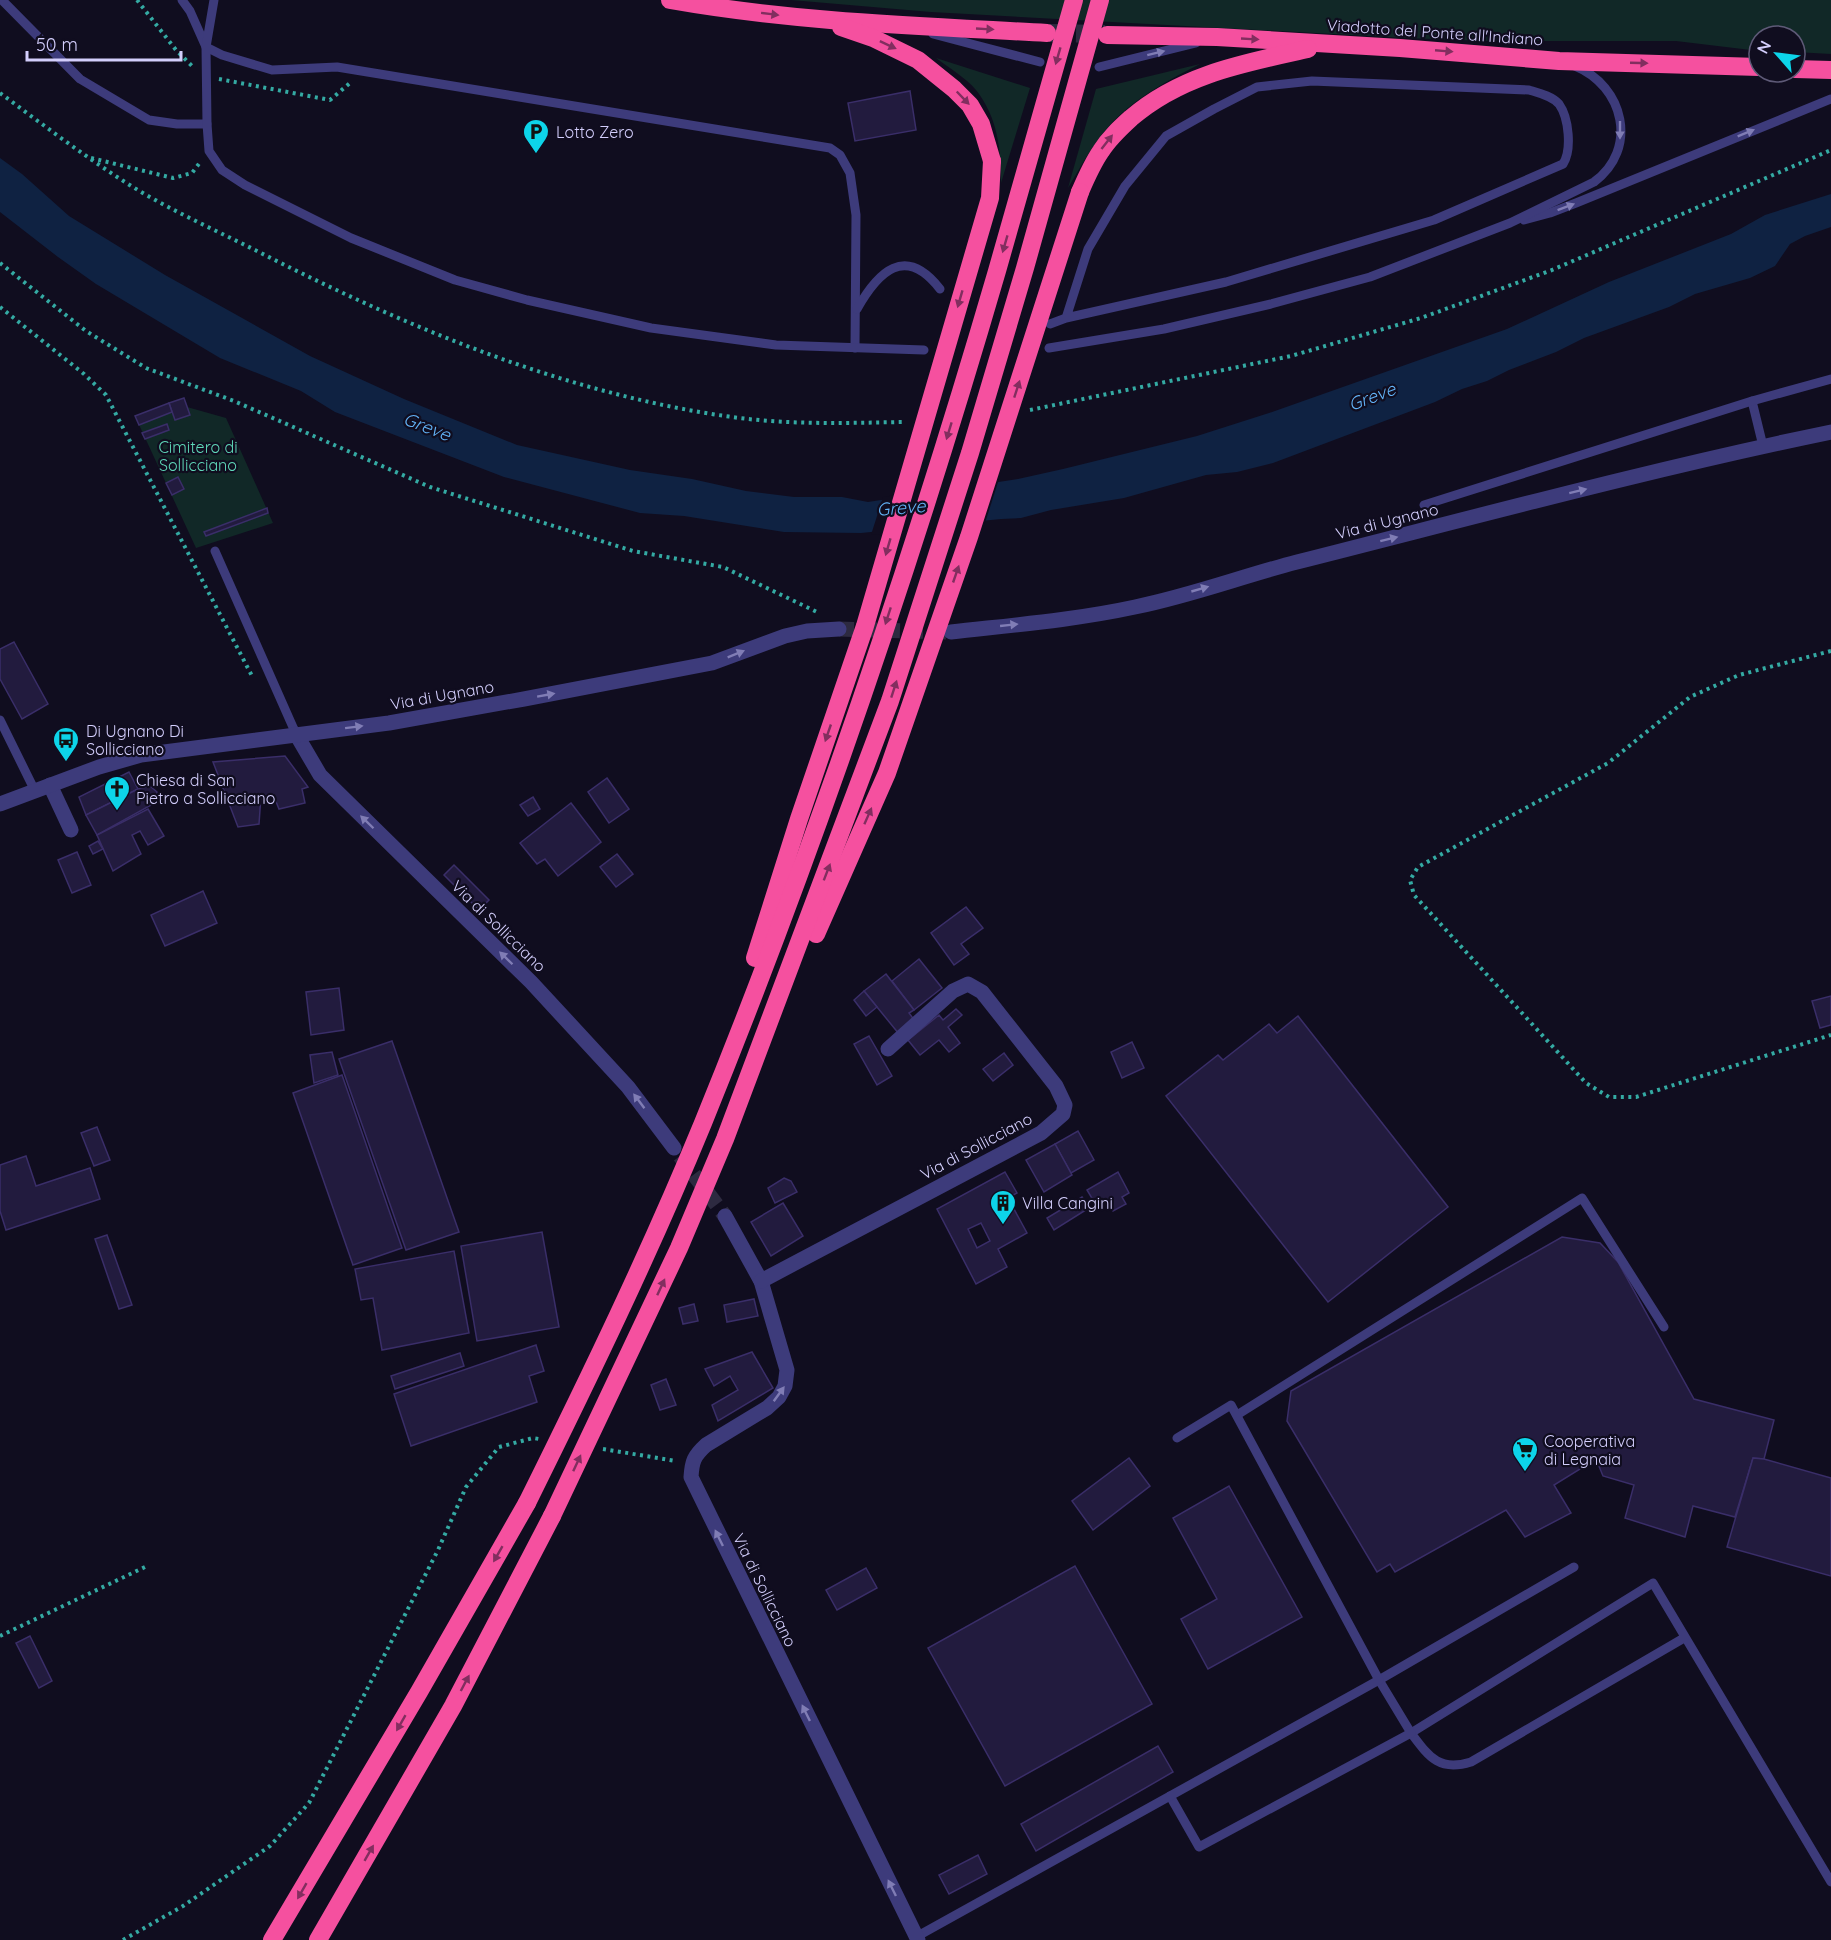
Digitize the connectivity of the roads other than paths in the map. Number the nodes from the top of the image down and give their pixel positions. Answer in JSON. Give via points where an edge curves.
{"nodes":[{"id":1,"x":2,"y":0,"type":"edge"},
{"id":2,"x":182,"y":0,"type":"edge"},
{"id":3,"x":214,"y":0,"type":"edge"},
{"id":4,"x":670,"y":0,"type":"edge"},
{"id":5,"x":1074,"y":0,"type":"edge"},
{"id":6,"x":1100,"y":0,"type":"edge"},
{"id":7,"x":816,"y":19,"type":"junction"},
{"id":8,"x":898,"y":24,"type":"junction"},
{"id":9,"x":1047,"y":33,"type":"tunnel mouth"},
{"id":10,"x":1107,"y":34,"type":"tunnel mouth"},
{"id":11,"x":1217,"y":37,"type":"junction"},
{"id":12,"x":1330,"y":44,"type":"junction"},
{"id":13,"x":206,"y":47,"type":"junction"},
{"id":14,"x":1559,"y":61,"type":"junction"},
{"id":15,"x":1040,"y":62,"type":"dead end"},
{"id":16,"x":1099,"y":67,"type":"dead end"},
{"id":17,"x":1747,"y":68,"type":"edge"},
{"id":18,"x":1807,"y":69,"type":"edge"},
{"id":19,"x":1831,"y":70,"type":"edge"},
{"id":20,"x":1831,"y":99,"type":"edge"},
{"id":21,"x":207,"y":124,"type":"junction"},
{"id":22,"x":1510,"y":223,"type":"junction"},
{"id":23,"x":940,"y":289,"type":"dead end"},
{"id":24,"x":856,"y":311,"type":"junction"},
{"id":25,"x":1066,"y":318,"type":"junction"},
{"id":26,"x":1050,"y":324,"type":"dead end"},
{"id":27,"x":855,"y":348,"type":"junction"},
{"id":28,"x":1049,"y":348,"type":"dead end"},
{"id":29,"x":924,"y":350,"type":"dead end"},
{"id":30,"x":1831,"y":379,"type":"edge"},
{"id":31,"x":1752,"y":401,"type":"junction"},
{"id":32,"x":1831,"y":432,"type":"edge"},
{"id":33,"x":1763,"y":446,"type":"junction"},
{"id":34,"x":1424,"y":505,"type":"dead end"},
{"id":35,"x":215,"y":551,"type":"dead end"},
{"id":36,"x":839,"y":629,"type":"tunnel mouth"},
{"id":37,"x":951,"y":632,"type":"tunnel mouth"},
{"id":38,"x":0,"y":720,"type":"edge"},
{"id":39,"x":296,"y":734,"type":"junction"},
{"id":40,"x":50,"y":785,"type":"junction"},
{"id":41,"x":35,"y":791,"type":"junction"},
{"id":42,"x":0,"y":804,"type":"edge"},
{"id":43,"x":71,"y":830,"type":"dead end"},
{"id":44,"x":888,"y":1049,"type":"dead end"},
{"id":45,"x":701,"y":1127,"type":"junction"},
{"id":46,"x":725,"y":1138,"type":"junction"},
{"id":47,"x":674,"y":1148,"type":"tunnel mouth"},
{"id":48,"x":725,"y":1216,"type":"tunnel mouth"},
{"id":49,"x":761,"y":1281,"type":"junction"},
{"id":50,"x":1664,"y":1327,"type":"dead end"},
{"id":51,"x":1237,"y":1415,"type":"junction"},
{"id":52,"x":1176,"y":1438,"type":"dead end"},
{"id":53,"x":1574,"y":1567,"type":"dead end"},
{"id":54,"x":1684,"y":1638,"type":"junction"},
{"id":55,"x":1379,"y":1680,"type":"junction"},
{"id":56,"x":1411,"y":1733,"type":"junction"},
{"id":57,"x":1170,"y":1796,"type":"junction"},
{"id":58,"x":1831,"y":1882,"type":"edge"},
{"id":59,"x":917,"y":1939,"type":"edge"},
{"id":60,"x":272,"y":1940,"type":"edge"},
{"id":61,"x":318,"y":1940,"type":"edge"}],
"edges":[{"from":1,"to":21,"type":"lane","via":[[80,79],[149,120]]},
{"from":2,"to":13,"type":"lane"},
{"from":3,"to":13,"type":"lane"},
{"from":4,"to":7,"type":"highway","one_way":true},
{"from":5,"to":45,"type":"highway","one_way":true,"bridge":true,"via":[[994,283],[865,686],[750,1005]]},
{"from":46,"to":6,"type":"highway","one_way":true,"bridge":true,"via":[[890,701],[973,442]]},
{"from":7,"to":8,"type":"highway"},
{"from":7,"to":45,"type":"highway","one_way":true,"bridge":true,"via":[[873,38],[918,60],[970,105],[981,124],[992,161],[990,198],[865,626]]},
{"from":8,"to":9,"type":"highway","one_way":true},
{"from":8,"to":15,"type":"lane"},
{"from":10,"to":11,"type":"highway","name":"Viadotto del Ponte all'Indiano"},
{"from":11,"to":12,"type":"highway","name":"Viadotto del Ponte all'Indiano","one_way":true},
{"from":16,"to":11,"type":"lane","one_way":true},
{"from":12,"to":14,"type":"highway","name":"Viadotto del Ponte all'Indiano","one_way":true},
{"from":46,"to":12,"type":"highway","one_way":true,"bridge":true,"via":[[887,773],[969,537],[1080,192],[1101,150],[1136,114],[1172,88],[1244,63]]},
{"from":13,"to":21,"type":"lane"},
{"from":13,"to":24,"type":"lane","via":[[272,70],[337,67],[830,148],[840,155],[850,172],[856,215]]},
{"from":14,"to":17,"type":"highway","name":"Viadotto del Ponte all'Indiano","one_way":true},
{"from":14,"to":22,"type":"lane","one_way":true,"via":[[1589,73],[1610,94],[1620,120],[1619,148],[1611,165],[1594,182]]},
{"from":18,"to":19,"type":"highway"},
{"from":22,"to":20,"type":"lane","one_way":true,"via":[[1550,213]]},
{"from":21,"to":27,"type":"lane","via":[[209,151],[222,170],[245,185],[351,238],[455,280],[651,328],[776,345]]},
{"from":22,"to":28,"type":"lane","via":[[1370,276],[1271,304],[1164,329]]},
{"from":23,"to":24,"type":"lane","via":[[918,269],[897,266],[879,277]]},
{"from":24,"to":27,"type":"lane"},
{"from":25,"to":25,"type":"lane","via":[[1226,282],[1441,218],[1563,164],[1570,144],[1564,115],[1552,99],[1529,90],[1312,81],[1257,87],[1166,136],[1125,186],[1088,249]]},
{"from":25,"to":26,"type":"lane"},
{"from":27,"to":29,"type":"lane"},
{"from":30,"to":31,"type":"lane"},
{"from":31,"to":33,"type":"lane"},
{"from":31,"to":34,"type":"lane"},
{"from":32,"to":33,"type":"street","name":"Via di Ugnano"},
{"from":37,"to":33,"type":"street","name":"Via di Ugnano","one_way":true,"via":[[1134,608],[1293,563]]},
{"from":35,"to":39,"type":"lane"},
{"from":39,"to":36,"type":"street","name":"Via di Ugnano","one_way":true,"via":[[389,723],[662,674],[719,662],[785,636]]},
{"from":38,"to":41,"type":"lane"},
{"from":39,"to":40,"type":"street","name":"Via di Ugnano","via":[[141,755]]},
{"from":47,"to":39,"type":"street","name":"Via di Sollicciano","one_way":true,"via":[[628,1087],[531,982],[320,776]]},
{"from":40,"to":41,"type":"street","name":"Via di Ugnano"},
{"from":40,"to":43,"type":"street"},
{"from":41,"to":42,"type":"street","name":"Via di Ugnano"},
{"from":44,"to":49,"type":"street","name":"Via di Sollicciano","via":[[953,991],[968,984],[982,992],[1056,1086],[1065,1105],[1063,1114],[1041,1133]]},
{"from":45,"to":60,"type":"highway","one_way":true,"bridge":true,"via":[[594,1368],[527,1503]]},
{"from":61,"to":46,"type":"highway","one_way":true,"bridge":true,"via":[[453,1706],[552,1516],[679,1248]]},
{"from":48,"to":49,"type":"street"},
{"from":59,"to":49,"type":"street","name":"Via di Sollicciano","one_way":true,"via":[[691,1477],[694,1457],[706,1445],[767,1408],[785,1386],[787,1370]]},
{"from":50,"to":51,"type":"lane","via":[[1582,1198]]},
{"from":51,"to":52,"type":"lane","via":[[1232,1405]]},
{"from":51,"to":55,"type":"lane"},
{"from":53,"to":55,"type":"lane"},
{"from":54,"to":56,"type":"lane","via":[[1471,1762],[1456,1766],[1438,1762]]},
{"from":54,"to":56,"type":"lane","via":[[1653,1583]]},
{"from":54,"to":58,"type":"lane"},
{"from":55,"to":56,"type":"lane"},
{"from":55,"to":57,"type":"lane"},
{"from":56,"to":57,"type":"lane","via":[[1199,1847]]},
{"from":57,"to":59,"type":"lane"}]}
